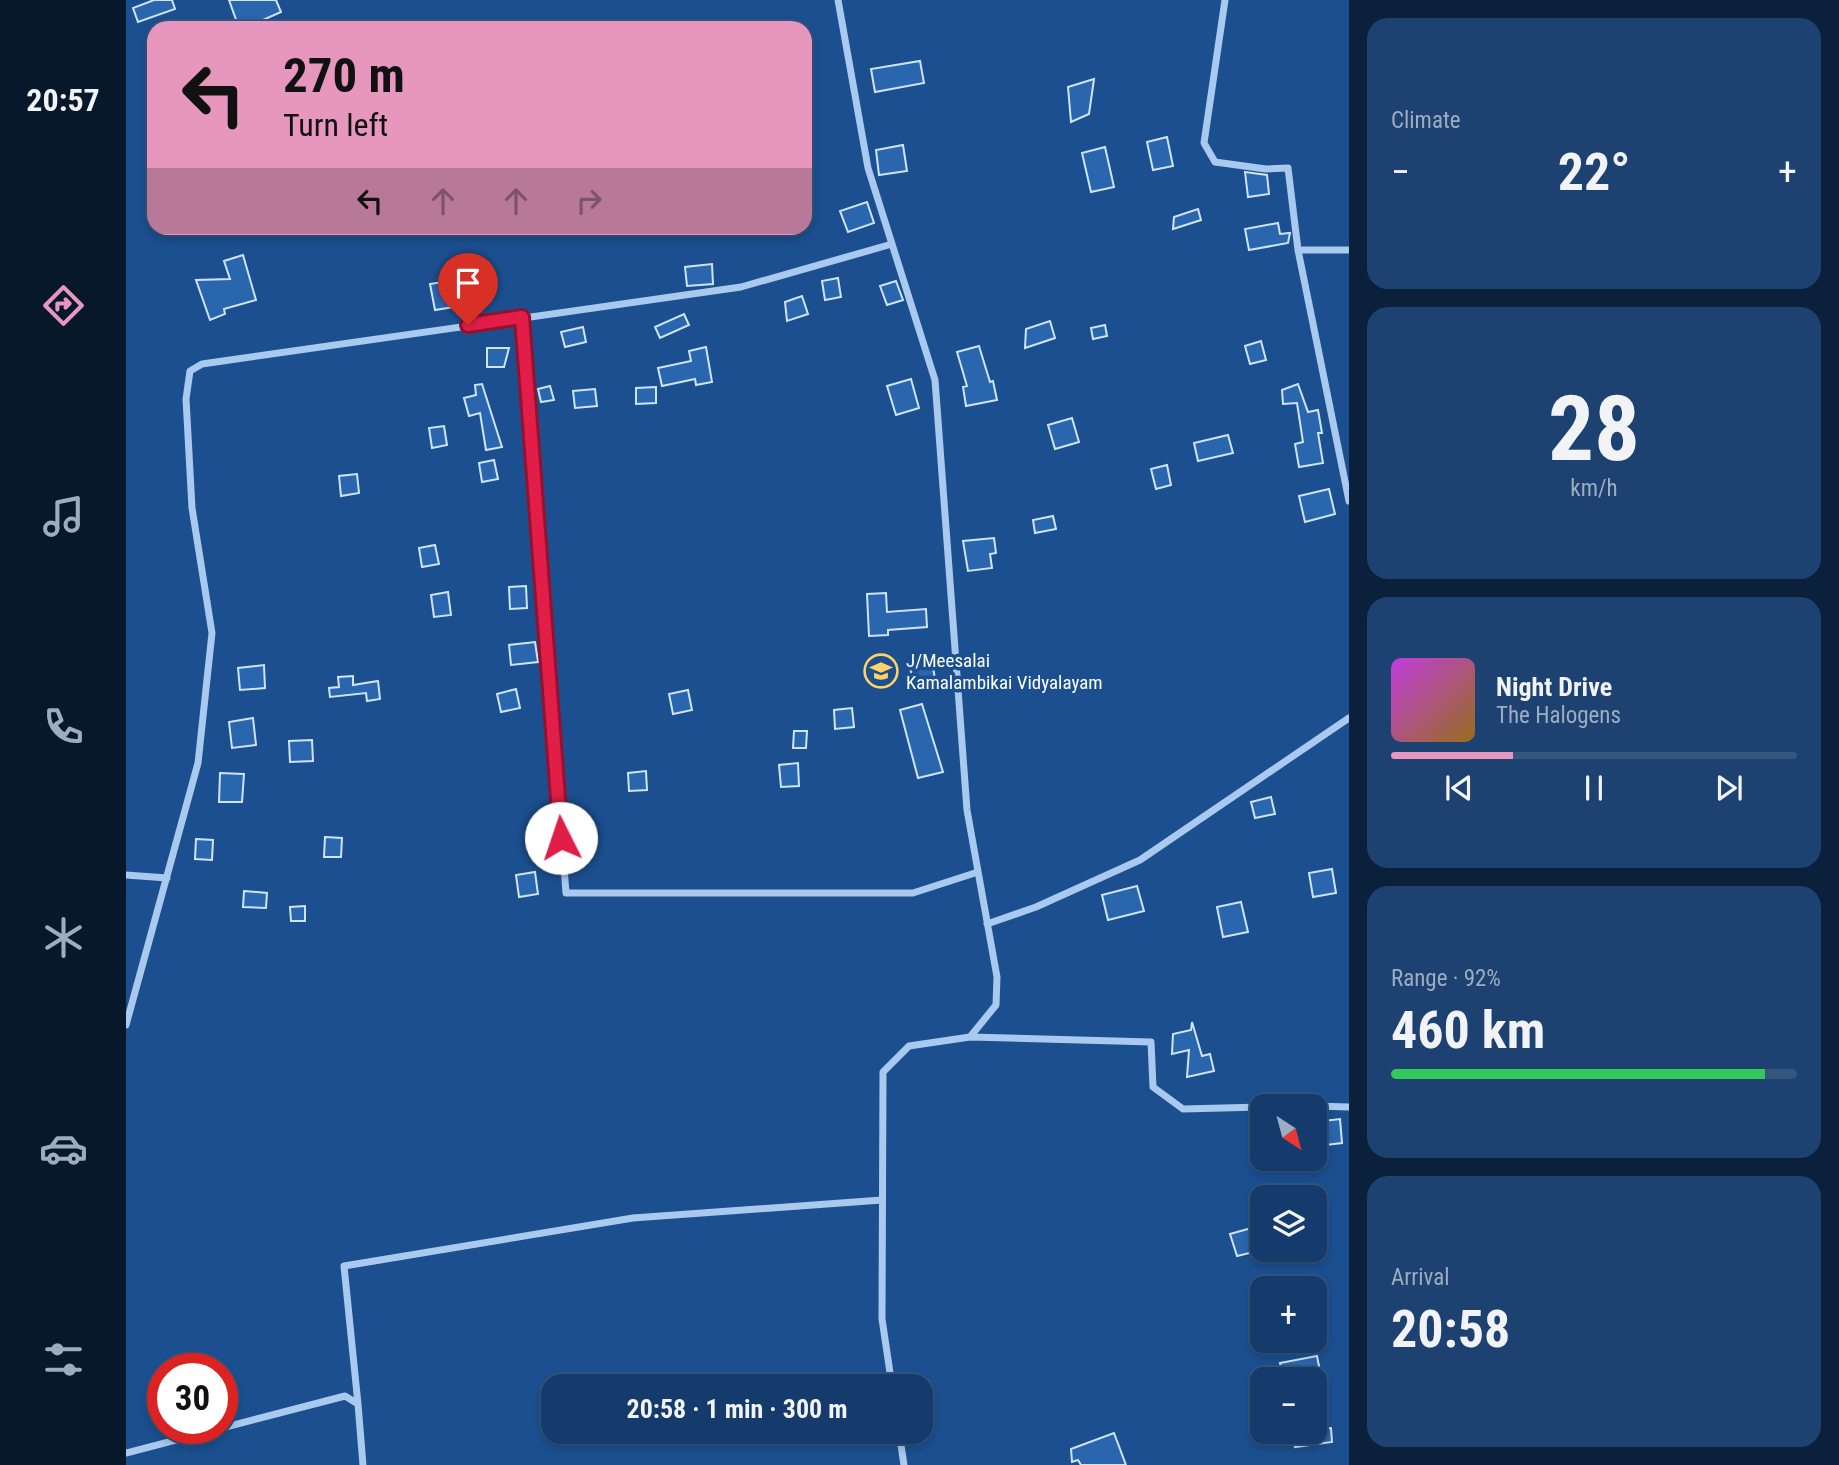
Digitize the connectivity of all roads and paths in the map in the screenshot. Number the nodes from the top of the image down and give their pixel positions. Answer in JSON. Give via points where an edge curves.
{"nodes":[{"id":1,"x":838,"y":0,"type":"edge"},
{"id":2,"x":1225,"y":0,"type":"edge"},
{"id":3,"x":892,"y":244,"type":"junction"},
{"id":4,"x":1298,"y":250,"type":"junction"},
{"id":5,"x":1349,"y":250,"type":"edge"},
{"id":6,"x":522,"y":317,"type":"junction"},
{"id":7,"x":1349,"y":501,"type":"edge"},
{"id":8,"x":1349,"y":718,"type":"edge"},
{"id":9,"x":978,"y":872,"type":"junction"},
{"id":10,"x":126,"y":875,"type":"edge"},
{"id":11,"x":167,"y":878,"type":"junction"},
{"id":12,"x":987,"y":924,"type":"junction"},
{"id":13,"x":126,"y":1025,"type":"edge"},
{"id":14,"x":970,"y":1037,"type":"junction"},
{"id":15,"x":1327,"y":1106,"type":"edge"},
{"id":16,"x":1250,"y":1107,"type":"edge"},
{"id":17,"x":1349,"y":1107,"type":"edge"},
{"id":18,"x":882,"y":1200,"type":"junction"},
{"id":19,"x":890,"y":1374,"type":"edge"},
{"id":20,"x":358,"y":1404,"type":"junction"},
{"id":21,"x":901,"y":1444,"type":"edge"},
{"id":22,"x":126,"y":1453,"type":"edge"},
{"id":23,"x":363,"y":1465,"type":"edge"},
{"id":24,"x":904,"y":1465,"type":"edge"}],
"edges":[{"from":1,"to":3,"type":"street","via":[[868,168]]},
{"from":2,"to":4,"type":"street","via":[[1204,143],[1215,162],[1288,168]]},
{"from":3,"to":6,"type":"street","via":[[741,287]]},
{"from":3,"to":9,"type":"street","via":[[935,380],[967,810]]},
{"from":4,"to":5,"type":"street"},
{"from":4,"to":7,"type":"street"},
{"from":6,"to":9,"type":"street","via":[[566,893],[913,893]]},
{"from":6,"to":11,"type":"street","via":[[202,363],[190,371],[186,399],[192,508],[212,633],[198,763]]},
{"from":8,"to":12,"type":"street","via":[[1140,860]]},
{"from":9,"to":12,"type":"street"},
{"from":10,"to":11,"type":"street"},
{"from":11,"to":13,"type":"street"},
{"from":12,"to":14,"type":"street","via":[[997,976],[996,1005]]},
{"from":14,"to":16,"type":"street","via":[[1151,1042],[1153,1087],[1183,1109]]},
{"from":14,"to":18,"type":"street","via":[[909,1046],[883,1072]]},
{"from":15,"to":17,"type":"street"},
{"from":18,"to":19,"type":"street","via":[[881,1319]]},
{"from":18,"to":20,"type":"street","via":[[634,1218],[344,1266]]},
{"from":20,"to":22,"type":"street","via":[[345,1396]]},
{"from":20,"to":23,"type":"street"},
{"from":21,"to":24,"type":"street"}]}
